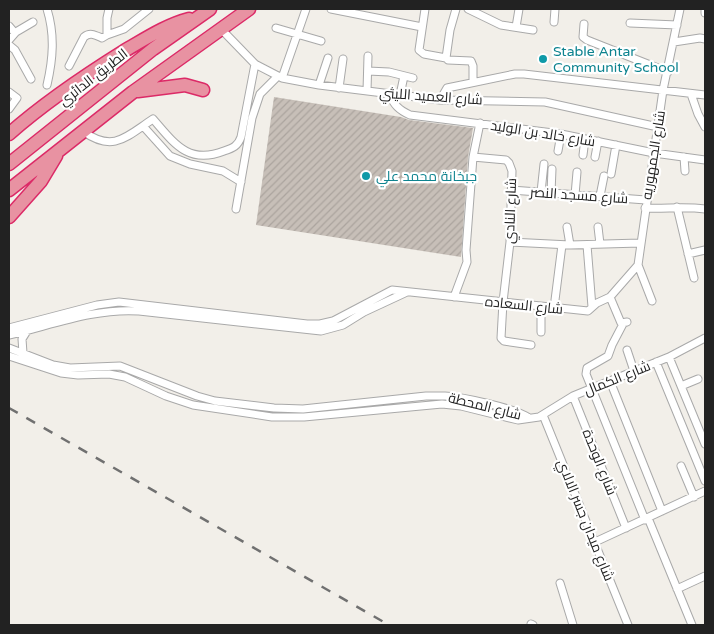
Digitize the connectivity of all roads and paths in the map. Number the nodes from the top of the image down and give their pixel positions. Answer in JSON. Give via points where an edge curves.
{"nodes":[{"id":1,"x":47,"y":9,"type":"edge"},
{"id":2,"x":109,"y":9,"type":"edge"},
{"id":3,"x":149,"y":9,"type":"edge"},
{"id":4,"x":210,"y":9,"type":"edge"},
{"id":5,"x":249,"y":9,"type":"edge"},
{"id":6,"x":306,"y":9,"type":"edge"},
{"id":7,"x":331,"y":9,"type":"edge"},
{"id":8,"x":425,"y":9,"type":"edge"},
{"id":9,"x":456,"y":9,"type":"edge"},
{"id":10,"x":468,"y":9,"type":"edge"},
{"id":11,"x":519,"y":9,"type":"edge"},
{"id":12,"x":555,"y":9,"type":"edge"},
{"id":13,"x":680,"y":9,"type":"edge"},
{"id":14,"x":705,"y":9,"type":"edge"},
{"id":15,"x":705,"y":13,"type":"edge"},
{"id":16,"x":199,"y":16,"type":"junction"},
{"id":17,"x":33,"y":22,"type":"dead end"},
{"id":18,"x":554,"y":22,"type":"dead end"},
{"id":19,"x":630,"y":23,"type":"dead end"},
{"id":20,"x":584,"y":24,"type":"dead end"},
{"id":21,"x":678,"y":25,"type":"junction"},
{"id":22,"x":9,"y":26,"type":"edge"},
{"id":23,"x":422,"y":27,"type":"junction"},
{"id":24,"x":516,"y":27,"type":"junction"},
{"id":25,"x":276,"y":28,"type":"dead end"},
{"id":26,"x":222,"y":29,"type":"junction"},
{"id":27,"x":533,"y":30,"type":"dead end"},
{"id":28,"x":15,"y":34,"type":"junction"},
{"id":29,"x":298,"y":34,"type":"junction"},
{"id":30,"x":107,"y":35,"type":"junction"},
{"id":31,"x":703,"y":38,"type":"edge"},
{"id":32,"x":9,"y":40,"type":"edge"},
{"id":33,"x":321,"y":41,"type":"dead end"},
{"id":34,"x":674,"y":42,"type":"junction"},
{"id":35,"x":9,"y":45,"type":"edge"},
{"id":36,"x":368,"y":56,"type":"dead end"},
{"id":37,"x":328,"y":58,"type":"dead end"},
{"id":38,"x":446,"y":58,"type":"junction"},
{"id":39,"x":343,"y":59,"type":"dead end"},
{"id":40,"x":255,"y":64,"type":"junction"},
{"id":41,"x":69,"y":66,"type":"dead end"},
{"id":42,"x":368,"y":71,"type":"junction"},
{"id":43,"x":668,"y":72,"type":"junction"},
{"id":44,"x":404,"y":76,"type":"junction"},
{"id":45,"x":280,"y":77,"type":"junction"},
{"id":46,"x":413,"y":78,"type":"dead end"},
{"id":47,"x":31,"y":80,"type":"dead end"},
{"id":48,"x":473,"y":82,"type":"junction"},
{"id":49,"x":47,"y":85,"type":"dead end"},
{"id":50,"x":319,"y":85,"type":"junction"},
{"id":51,"x":339,"y":88,"type":"junction"},
{"id":52,"x":203,"y":90,"type":"dead end"},
{"id":53,"x":664,"y":90,"type":"junction"},
{"id":54,"x":367,"y":91,"type":"junction"},
{"id":55,"x":9,"y":92,"type":"edge"},
{"id":56,"x":133,"y":92,"type":"junction"},
{"id":57,"x":389,"y":94,"type":"junction"},
{"id":58,"x":691,"y":94,"type":"junction"},
{"id":59,"x":400,"y":95,"type":"junction"},
{"id":60,"x":705,"y":95,"type":"edge"},
{"id":61,"x":440,"y":100,"type":"junction"},
{"id":62,"x":9,"y":109,"type":"edge"},
{"id":63,"x":480,"y":123,"type":"junction"},
{"id":64,"x":143,"y":126,"type":"junction"},
{"id":65,"x":658,"y":127,"type":"junction"},
{"id":66,"x":705,"y":127,"type":"edge"},
{"id":67,"x":84,"y":132,"type":"junction"},
{"id":68,"x":9,"y":134,"type":"edge"},
{"id":69,"x":561,"y":134,"type":"junction"},
{"id":70,"x":586,"y":139,"type":"junction"},
{"id":71,"x":598,"y":141,"type":"junction"},
{"id":72,"x":616,"y":145,"type":"junction"},
{"id":73,"x":58,"y":151,"type":"junction"},
{"id":74,"x":558,"y":151,"type":"dead end"},
{"id":75,"x":654,"y":153,"type":"junction"},
{"id":76,"x":583,"y":155,"type":"dead end"},
{"id":77,"x":210,"y":156,"type":"junction"},
{"id":78,"x":595,"y":157,"type":"dead end"},
{"id":79,"x":684,"y":157,"type":"junction"},
{"id":80,"x":473,"y":158,"type":"junction"},
{"id":81,"x":705,"y":160,"type":"edge"},
{"id":82,"x":9,"y":164,"type":"edge"},
{"id":83,"x":544,"y":164,"type":"dead end"},
{"id":84,"x":209,"y":167,"type":"junction"},
{"id":85,"x":552,"y":169,"type":"dead end"},
{"id":86,"x":685,"y":171,"type":"dead end"},
{"id":87,"x":577,"y":172,"type":"dead end"},
{"id":88,"x":241,"y":182,"type":"junction"},
{"id":89,"x":9,"y":190,"type":"edge"},
{"id":90,"x":511,"y":190,"type":"junction"},
{"id":91,"x":541,"y":192,"type":"junction"},
{"id":92,"x":551,"y":193,"type":"junction"},
{"id":93,"x":575,"y":195,"type":"junction"},
{"id":94,"x":600,"y":196,"type":"junction"},
{"id":95,"x":646,"y":200,"type":"junction"},
{"id":96,"x":677,"y":207,"type":"junction"},
{"id":97,"x":645,"y":208,"type":"junction"},
{"id":98,"x":236,"y":209,"type":"dead end"},
{"id":99,"x":705,"y":209,"type":"edge"},
{"id":100,"x":9,"y":217,"type":"edge"},
{"id":101,"x":598,"y":226,"type":"dead end"},
{"id":102,"x":567,"y":227,"type":"dead end"},
{"id":103,"x":510,"y":242,"type":"junction"},
{"id":104,"x":640,"y":243,"type":"junction"},
{"id":105,"x":600,"y":244,"type":"junction"},
{"id":106,"x":566,"y":245,"type":"junction"},
{"id":107,"x":586,"y":245,"type":"junction"},
{"id":108,"x":705,"y":250,"type":"edge"},
{"id":109,"x":688,"y":254,"type":"junction"},
{"id":110,"x":638,"y":265,"type":"junction"},
{"id":111,"x":694,"y":278,"type":"dead end"},
{"id":112,"x":408,"y":291,"type":"junction"},
{"id":113,"x":454,"y":297,"type":"junction"},
{"id":114,"x":610,"y":297,"type":"junction"},
{"id":115,"x":652,"y":301,"type":"dead end"},
{"id":116,"x":503,"y":302,"type":"junction"},
{"id":117,"x":541,"y":307,"type":"junction"},
{"id":118,"x":592,"y":307,"type":"junction"},
{"id":119,"x":554,"y":308,"type":"junction"},
{"id":120,"x":362,"y":309,"type":"junction"},
{"id":121,"x":9,"y":328,"type":"edge"},
{"id":122,"x":27,"y":331,"type":"junction"},
{"id":123,"x":541,"y":332,"type":"dead end"},
{"id":124,"x":9,"y":335,"type":"edge"},
{"id":125,"x":705,"y":339,"type":"edge"},
{"id":126,"x":531,"y":345,"type":"dead end"},
{"id":127,"x":9,"y":348,"type":"edge"},
{"id":128,"x":627,"y":350,"type":"dead end"},
{"id":129,"x":22,"y":353,"type":"junction"},
{"id":130,"x":9,"y":356,"type":"edge"},
{"id":131,"x":669,"y":356,"type":"junction"},
{"id":132,"x":656,"y":362,"type":"junction"},
{"id":133,"x":634,"y":371,"type":"junction"},
{"id":134,"x":698,"y":379,"type":"dead end"},
{"id":135,"x":610,"y":381,"type":"junction"},
{"id":136,"x":682,"y":386,"type":"junction"},
{"id":137,"x":591,"y":388,"type":"junction"},
{"id":138,"x":573,"y":396,"type":"junction"},
{"id":139,"x":543,"y":415,"type":"junction"},
{"id":140,"x":529,"y":418,"type":"junction"},
{"id":141,"x":705,"y":444,"type":"edge"},
{"id":142,"x":681,"y":466,"type":"dead end"},
{"id":143,"x":705,"y":481,"type":"edge"},
{"id":144,"x":705,"y":492,"type":"edge"},
{"id":145,"x":694,"y":497,"type":"junction"},
{"id":146,"x":662,"y":511,"type":"junction"},
{"id":147,"x":646,"y":519,"type":"junction"},
{"id":148,"x":626,"y":528,"type":"junction"},
{"id":149,"x":595,"y":542,"type":"junction"},
{"id":150,"x":705,"y":576,"type":"edge"},
{"id":151,"x":560,"y":584,"type":"dead end"},
{"id":152,"x":677,"y":589,"type":"junction"},
{"id":153,"x":573,"y":625,"type":"edge"},
{"id":154,"x":628,"y":625,"type":"edge"},
{"id":155,"x":692,"y":625,"type":"edge"}],
"edges":[{"from":1,"to":49,"type":"street","via":[[54,38]]},
{"from":2,"to":30,"type":"street"},
{"from":3,"to":30,"type":"street","via":[[124,29]]},
{"from":4,"to":16,"type":"highway","name":"الطريق الدائري"},
{"from":5,"to":26,"type":"highway"},
{"from":6,"to":29,"type":"street"},
{"from":7,"to":23,"type":"street"},
{"from":8,"to":23,"type":"street"},
{"from":9,"to":38,"type":"street"},
{"from":10,"to":24,"type":"street","via":[[501,25]]},
{"from":11,"to":24,"type":"street"},
{"from":12,"to":18,"type":"street"},
{"from":13,"to":21,"type":"street","name":"شارع الجمهوريه"},
{"from":14,"to":15,"type":"street"},
{"from":16,"to":68,"type":"highway","name":"الطريق الدائري","via":[[175,23],[112,58],[64,90]]},
{"from":16,"to":82,"type":"highway","name":"الطريق الدائري"},
{"from":17,"to":28,"type":"street"},
{"from":19,"to":21,"type":"street"},
{"from":20,"to":43,"type":"street","via":[[583,37],[586,40]]},
{"from":21,"to":34,"type":"street","name":"شارع الجمهوريه"},
{"from":22,"to":28,"type":"street"},
{"from":23,"to":38,"type":"street","via":[[421,53]]},
{"from":24,"to":27,"type":"street"},
{"from":25,"to":29,"type":"street"},
{"from":26,"to":40,"type":"street","name":"شارع العميد الليثي"},
{"from":26,"to":56,"type":"highway"},
{"from":28,"to":32,"type":"street"},
{"from":29,"to":33,"type":"street"},
{"from":29,"to":45,"type":"street"},
{"from":30,"to":41,"type":"street","via":[[102,38],[87,34]]},
{"from":31,"to":34,"type":"street"},
{"from":34,"to":43,"type":"street","name":"شارع الجمهوريه"},
{"from":35,"to":47,"type":"street"},
{"from":36,"to":42,"type":"street"},
{"from":37,"to":50,"type":"street"},
{"from":38,"to":48,"type":"street","via":[[471,61]]},
{"from":39,"to":51,"type":"street"},
{"from":40,"to":45,"type":"street","name":"شارع العميد الليثي"},
{"from":40,"to":77,"type":"street","via":[[239,144]]},
{"from":42,"to":44,"type":"street"},
{"from":42,"to":54,"type":"street"},
{"from":43,"to":53,"type":"street","name":"شارع الجمهوريه"},
{"from":44,"to":46,"type":"street"},
{"from":44,"to":59,"type":"street"},
{"from":45,"to":50,"type":"street","name":"شارع العميد الليثي"},
{"from":45,"to":88,"type":"street","via":[[260,94],[252,118]]},
{"from":48,"to":53,"type":"street","via":[[524,74]]},
{"from":48,"to":61,"type":"street","via":[[447,88]]},
{"from":50,"to":51,"type":"street","name":"شارع العميد الليثي"},
{"from":51,"to":54,"type":"street","name":"شارع العميد الليثي"},
{"from":52,"to":56,"type":"highway","via":[[185,84]]},
{"from":53,"to":58,"type":"street"},
{"from":53,"to":65,"type":"street","name":"شارع الجمهوريه"},
{"from":54,"to":57,"type":"street","name":"شارع العميد الليثي"},
{"from":55,"to":62,"type":"street","via":[[18,98]]},
{"from":56,"to":67,"type":"highway"},
{"from":57,"to":59,"type":"street","name":"شارع العميد الليثي"},
{"from":57,"to":63,"type":"street","name":"شارع خالد بن الوليد","via":[[401,111],[410,115]]},
{"from":58,"to":60,"type":"street"},
{"from":58,"to":66,"type":"street"},
{"from":59,"to":61,"type":"street","name":"شارع العميد الليثي"},
{"from":61,"to":65,"type":"street","name":"شارع العميد الليثي","via":[[545,102]]},
{"from":63,"to":69,"type":"street","name":"شارع خالد بن الوليد"},
{"from":63,"to":80,"type":"street"},
{"from":64,"to":67,"type":"street","via":[[122,140],[110,142],[99,142]]},
{"from":64,"to":77,"type":"street","via":[[153,119],[179,148]]},
{"from":64,"to":84,"type":"street","via":[[170,156]]},
{"from":65,"to":75,"type":"street","name":"شارع الجمهوريه"},
{"from":67,"to":73,"type":"highway"},
{"from":69,"to":70,"type":"street","name":"شارع خالد بن الوليد"},
{"from":69,"to":74,"type":"street"},
{"from":70,"to":71,"type":"street","name":"شارع خالد بن الوليد"},
{"from":70,"to":76,"type":"street"},
{"from":71,"to":72,"type":"street","name":"شارع خالد بن الوليد"},
{"from":71,"to":78,"type":"street"},
{"from":72,"to":75,"type":"street","name":"شارع خالد بن الوليد"},
{"from":72,"to":94,"type":"street"},
{"from":73,"to":89,"type":"highway"},
{"from":73,"to":100,"type":"highway","via":[[41,180]]},
{"from":75,"to":79,"type":"street","name":"شارع خالد بن الوليد"},
{"from":75,"to":95,"type":"street","name":"شارع الجمهوريه"},
{"from":77,"to":84,"type":"street"},
{"from":79,"to":81,"type":"street","name":"شارع خالد بن الوليد"},
{"from":79,"to":86,"type":"street"},
{"from":80,"to":90,"type":"street","name":"شارع النادي","via":[[502,159],[509,163]]},
{"from":80,"to":113,"type":"street","via":[[467,262]]},
{"from":83,"to":91,"type":"street"},
{"from":84,"to":88,"type":"street"},
{"from":85,"to":92,"type":"street"},
{"from":87,"to":93,"type":"street"},
{"from":88,"to":98,"type":"street"},
{"from":90,"to":91,"type":"street","name":"شارع مسجد النصر"},
{"from":90,"to":103,"type":"street","name":"شارع النادي"},
{"from":91,"to":92,"type":"street","name":"شارع مسجد النصر"},
{"from":92,"to":93,"type":"street","name":"شارع مسجد النصر"},
{"from":93,"to":94,"type":"street","name":"شارع مسجد النصر"},
{"from":94,"to":95,"type":"street","name":"شارع مسجد النصر"},
{"from":95,"to":97,"type":"street","name":"شارع الجمهوريه"},
{"from":96,"to":97,"type":"street"},
{"from":96,"to":99,"type":"street"},
{"from":96,"to":109,"type":"street"},
{"from":97,"to":104,"type":"street","name":"شارع الجمهوريه"},
{"from":101,"to":105,"type":"street"},
{"from":102,"to":106,"type":"street"},
{"from":103,"to":106,"type":"street"},
{"from":103,"to":116,"type":"street","name":"شارع النادي"},
{"from":104,"to":105,"type":"street"},
{"from":104,"to":110,"type":"street","name":"شارع الجمهوريه"},
{"from":105,"to":107,"type":"street"},
{"from":106,"to":107,"type":"street"},
{"from":106,"to":119,"type":"street"},
{"from":107,"to":118,"type":"street"},
{"from":108,"to":109,"type":"street"},
{"from":109,"to":111,"type":"street"},
{"from":110,"to":114,"type":"street","name":"شارع السعاده"},
{"from":110,"to":115,"type":"street","name":"شارع الجمهوريه"},
{"from":112,"to":113,"type":"street","name":"شارع السعاده"},
{"from":112,"to":120,"type":"street"},
{"from":112,"to":120,"type":"street","name":"شارع السعاده","via":[[392,290]]},
{"from":113,"to":116,"type":"street","name":"شارع السعاده"},
{"from":114,"to":118,"type":"street","name":"شارع السعاده"},
{"from":114,"to":137,"type":"street","via":[[620,321],[625,323],[608,356],[587,368]]},
{"from":116,"to":117,"type":"street","name":"شارع السعاده"},
{"from":116,"to":126,"type":"street","name":"شارع النادي","via":[[502,340]]},
{"from":117,"to":119,"type":"street","name":"شارع السعاده"},
{"from":117,"to":123,"type":"street"},
{"from":118,"to":119,"type":"street","name":"شارع السعاده","via":[[588,311]]},
{"from":120,"to":121,"type":"street","via":[[333,321],[314,324],[119,302]]},
{"from":120,"to":122,"type":"street","via":[[336,328],[321,332],[127,310],[88,314]]},
{"from":122,"to":124,"type":"street"},
{"from":122,"to":129,"type":"street","via":[[21,342]]},
{"from":125,"to":131,"type":"street","name":"شارع الكمال"},
{"from":127,"to":129,"type":"street","name":"شارع المحطة"},
{"from":128,"to":133,"type":"street"},
{"from":129,"to":140,"type":"street","name":"شارع المحطة","via":[[70,368],[120,366],[197,396],[235,403],[294,410],[445,396],[464,398]]},
{"from":130,"to":140,"type":"street","name":"شارع المحطة","via":[[61,373],[125,377],[166,396],[193,404],[272,416],[304,417],[442,404],[518,420]]},
{"from":131,"to":132,"type":"street","name":"شارع الكمال"},
{"from":131,"to":136,"type":"street"},
{"from":132,"to":133,"type":"street","name":"شارع الكمال"},
{"from":132,"to":143,"type":"street"},
{"from":133,"to":135,"type":"street","name":"شارع الكمال"},
{"from":134,"to":136,"type":"street"},
{"from":135,"to":137,"type":"street","name":"شارع الكمال"},
{"from":135,"to":146,"type":"street"},
{"from":136,"to":141,"type":"street"},
{"from":137,"to":138,"type":"street","name":"شارع الكمال"},
{"from":137,"to":147,"type":"street"},
{"from":138,"to":139,"type":"street","name":"شارع الكمال"},
{"from":138,"to":148,"type":"street","name":"شارع الوحدة"},
{"from":139,"to":140,"type":"street","name":"شارع الكمال"},
{"from":139,"to":149,"type":"street","name":"شارع ميدان جسر الالاي"},
{"from":142,"to":145,"type":"street"},
{"from":144,"to":145,"type":"street"},
{"from":145,"to":146,"type":"street"},
{"from":146,"to":147,"type":"street"},
{"from":147,"to":148,"type":"street"},
{"from":147,"to":152,"type":"street"},
{"from":148,"to":149,"type":"street"},
{"from":149,"to":154,"type":"street","name":"شارع ميدان جسر الالاي"},
{"from":150,"to":152,"type":"street"},
{"from":151,"to":153,"type":"street"},
{"from":152,"to":155,"type":"street"}]}
